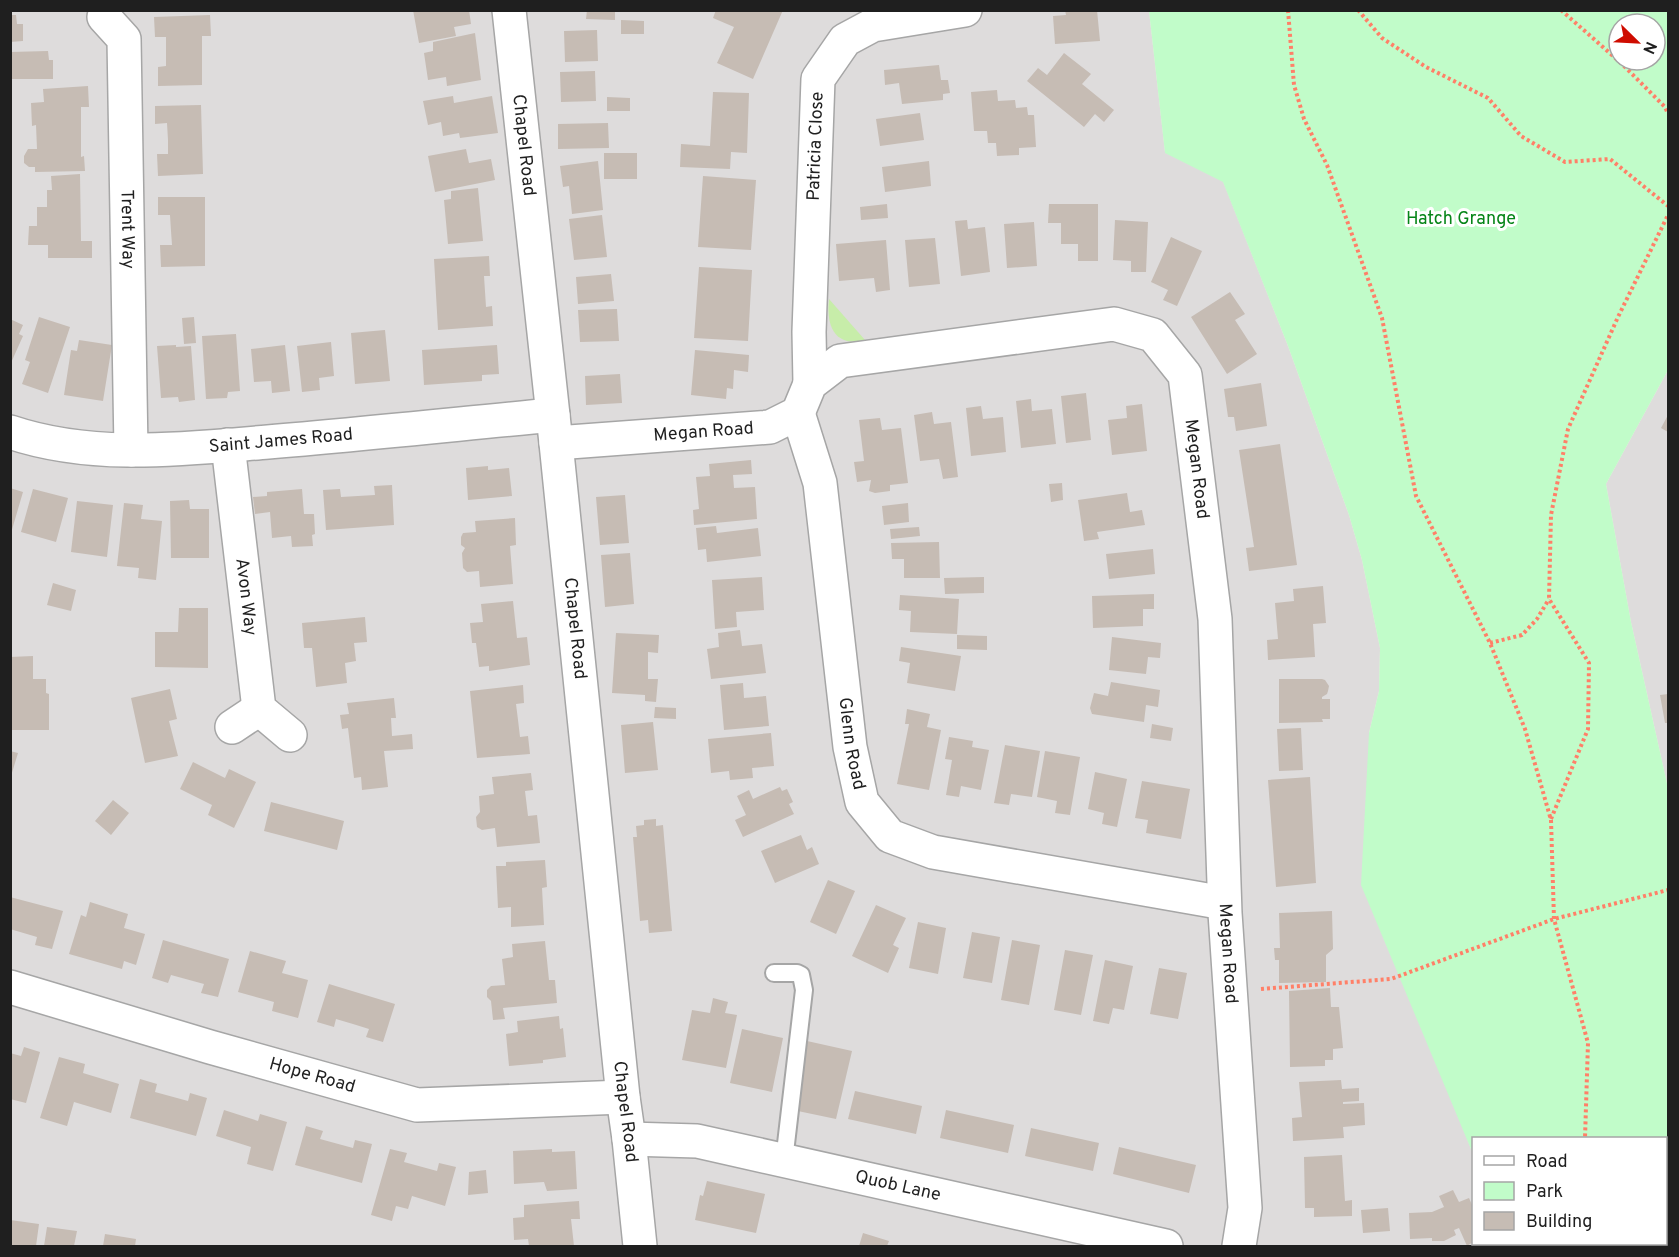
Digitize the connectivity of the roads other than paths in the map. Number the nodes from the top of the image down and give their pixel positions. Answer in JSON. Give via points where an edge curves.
{"nodes":[{"id":1,"x":509,"y":10,"type":"edge"},
{"id":2,"x":965,"y":10,"type":"edge"},
{"id":3,"x":104,"y":17,"type":"dead end"},
{"id":4,"x":804,"y":399,"type":"junction"},
{"id":5,"x":555,"y":429,"type":"junction"},
{"id":6,"x":10,"y":432,"type":"edge"},
{"id":7,"x":228,"y":445,"type":"junction"},
{"id":8,"x":131,"y":450,"type":"junction"},
{"id":9,"x":259,"y":709,"type":"junction"},
{"id":10,"x":232,"y":727,"type":"dead end"},
{"id":11,"x":290,"y":735,"type":"dead end"},
{"id":12,"x":1224,"y":903,"type":"junction"},
{"id":13,"x":774,"y":973,"type":"dead end"},
{"id":14,"x":10,"y":987,"type":"edge"},
{"id":15,"x":622,"y":1097,"type":"junction"},
{"id":16,"x":629,"y":1139,"type":"junction"},
{"id":17,"x":784,"y":1161,"type":"junction"},
{"id":18,"x":640,"y":1246,"type":"edge"},
{"id":19,"x":1167,"y":1246,"type":"edge"},
{"id":20,"x":1239,"y":1246,"type":"edge"}],
"edges":[{"from":1,"to":5,"type":"street","name":"Chapel Road"},
{"from":2,"to":4,"type":"street","name":"Patricia Close","via":[[873,24],[845,40],[818,79]]},
{"from":3,"to":8,"type":"street","name":"Trent Way","via":[[124,39]]},
{"from":4,"to":5,"type":"street","name":"Megan Road","via":[[770,427]]},
{"from":4,"to":12,"type":"street","name":"Glenn Road","via":[[820,483],[850,747],[862,802],[890,836],[933,852]]},
{"from":4,"to":12,"type":"street","name":"Megan Road","via":[[840,361],[1114,324],[1153,335],[1185,375],[1215,619]]},
{"from":5,"to":7,"type":"street","name":"Saint James Road"},
{"from":5,"to":15,"type":"street","name":"Chapel Road"},
{"from":6,"to":8,"type":"street","name":"Saint James Road","via":[[74,448]]},
{"from":7,"to":8,"type":"street","name":"Saint James Road"},
{"from":7,"to":9,"type":"street","name":"Avon Way"},
{"from":9,"to":10,"type":"street"},
{"from":9,"to":11,"type":"street"},
{"from":12,"to":20,"type":"street","name":"Megan Road","via":[[1245,1208]]},
{"from":13,"to":17,"type":"lane","via":[[801,975],[804,990]]},
{"from":14,"to":15,"type":"street","name":"Hope Road","via":[[417,1106]]},
{"from":15,"to":16,"type":"street","name":"Chapel Road"},
{"from":16,"to":17,"type":"street","name":"Quob Lane","via":[[697,1141]]},
{"from":16,"to":18,"type":"street","name":"Chapel Road"},
{"from":17,"to":19,"type":"street","name":"Quob Lane"}]}
